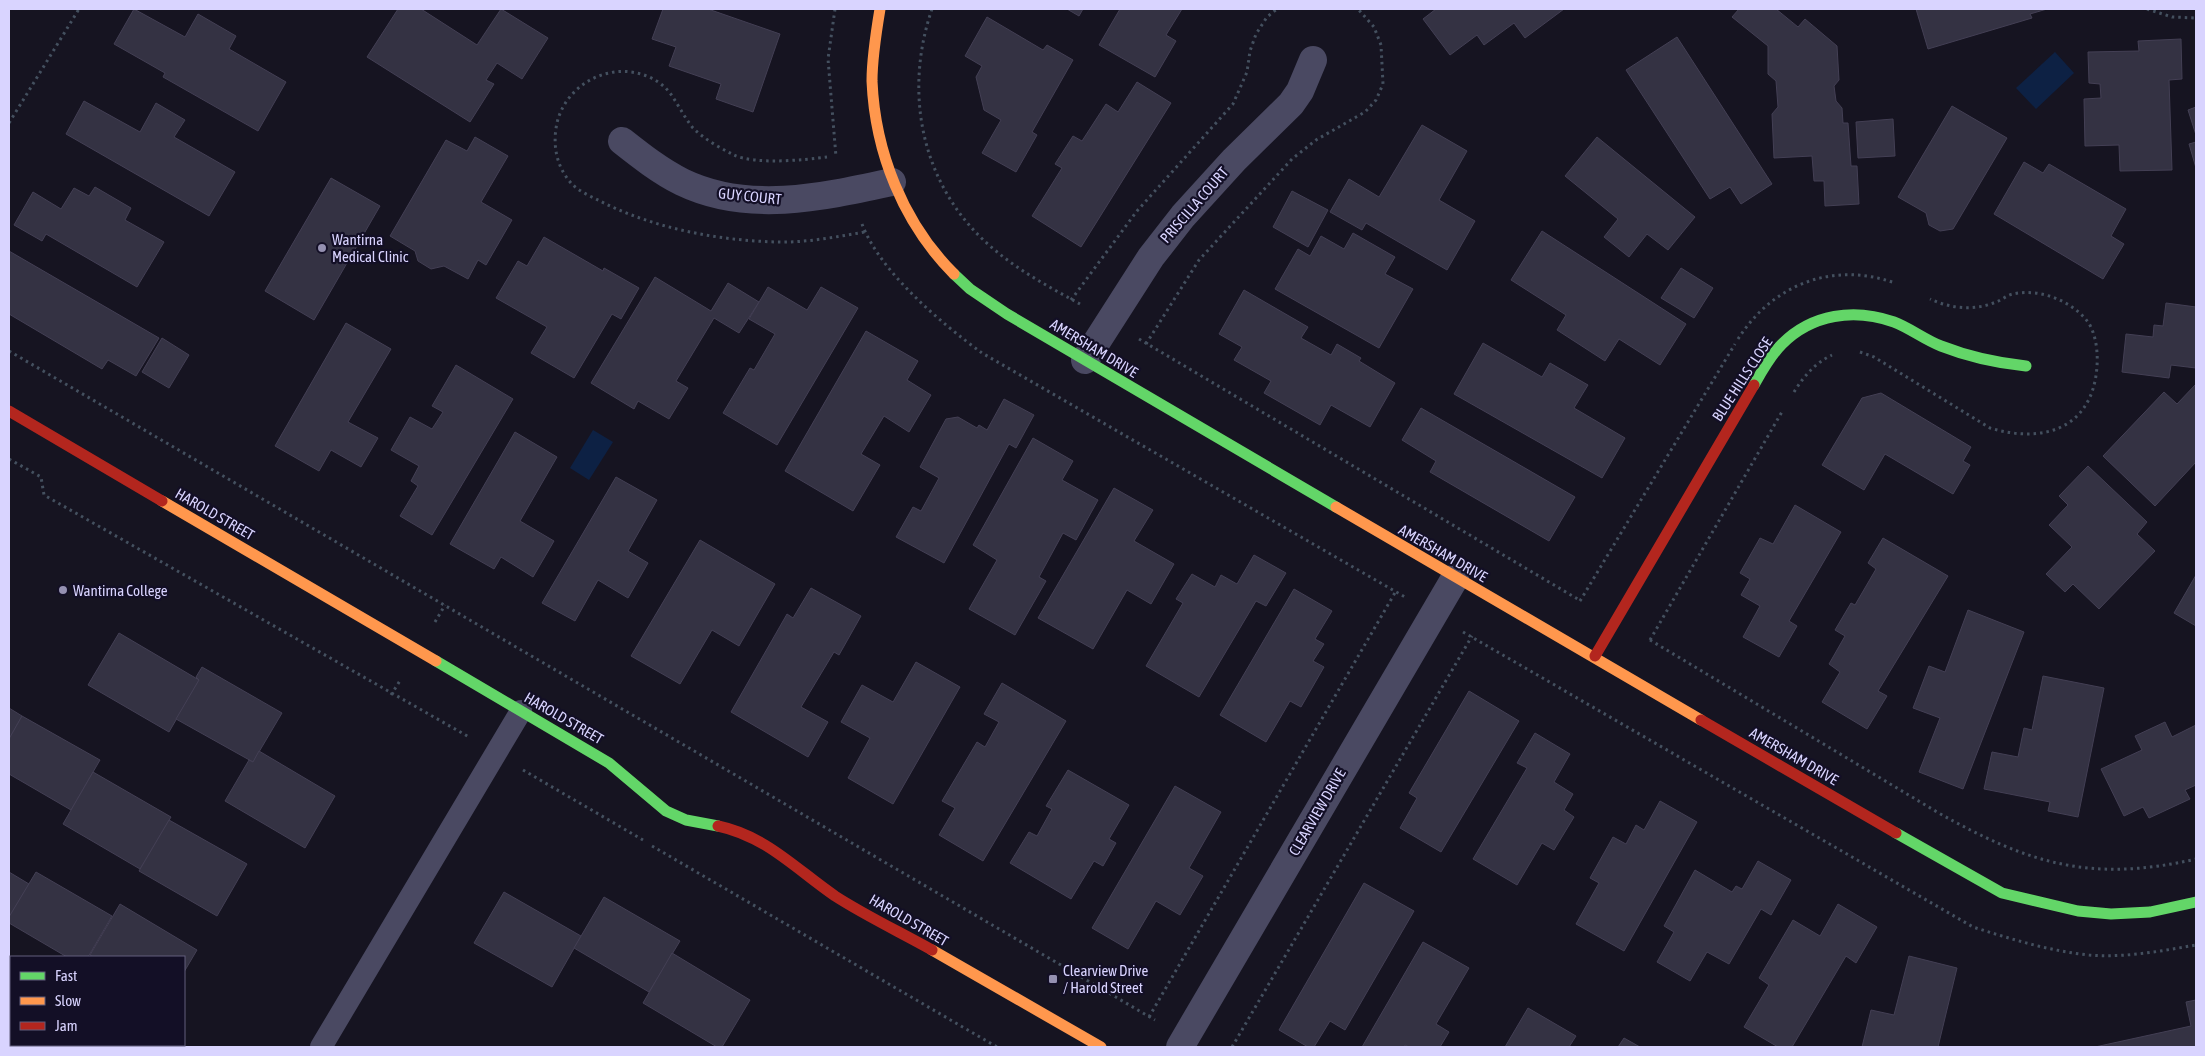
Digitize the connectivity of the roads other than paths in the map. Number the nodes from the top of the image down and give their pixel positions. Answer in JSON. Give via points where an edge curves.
{"nodes":[{"id":1,"x":880,"y":9,"type":"edge"},
{"id":2,"x":1314,"y":60,"type":"dead end"},
{"id":3,"x":622,"y":142,"type":"dead end"},
{"id":4,"x":892,"y":182,"type":"junction"},
{"id":5,"x":1085,"y":360,"type":"junction"},
{"id":6,"x":2026,"y":366,"type":"dead end"},
{"id":7,"x":9,"y":411,"type":"edge"},
{"id":8,"x":1454,"y":578,"type":"junction"},
{"id":9,"x":1595,"y":656,"type":"junction"},
{"id":10,"x":521,"y":711,"type":"junction"},
{"id":11,"x":2196,"y":902,"type":"edge"},
{"id":12,"x":321,"y":1047,"type":"edge"},
{"id":13,"x":1101,"y":1047,"type":"edge"},
{"id":14,"x":1180,"y":1047,"type":"edge"}],
"edges":[{"from":1,"to":4,"type":"street","name":"AMERSHAM DRIVE","via":[[874,42],[872,92],[875,121]]},
{"from":2,"to":5,"type":"street","name":"PRISCILLA COURT","via":[[1291,104],[1183,216],[1151,257]]},
{"from":3,"to":4,"type":"street","name":"GUY COURT","via":[[683,182],[737,198],[808,199]]},
{"from":4,"to":5,"type":"street","name":"AMERSHAM DRIVE","via":[[924,240],[952,273]]},
{"from":5,"to":8,"type":"street","name":"AMERSHAM DRIVE"},
{"from":6,"to":9,"type":"street","name":"BLUE HILLS CLOSE","via":[[1966,356],[1895,322],[1875,316],[1852,313],[1829,316],[1807,324],[1778,347],[1769,360]]},
{"from":7,"to":10,"type":"street","name":"HAROLD STREET"},
{"from":8,"to":9,"type":"street","name":"AMERSHAM DRIVE"},
{"from":8,"to":14,"type":"street","name":"CLEARVIEW DRIVE"},
{"from":9,"to":11,"type":"street","name":"AMERSHAM DRIVE","via":[[2002,893],[2078,911],[2111,914],[2150,912]]},
{"from":10,"to":12,"type":"lane"},
{"from":10,"to":13,"type":"street","name":"HAROLD STREET","via":[[609,762],[666,811],[686,820],[743,833],[774,849],[836,896]]}]}
